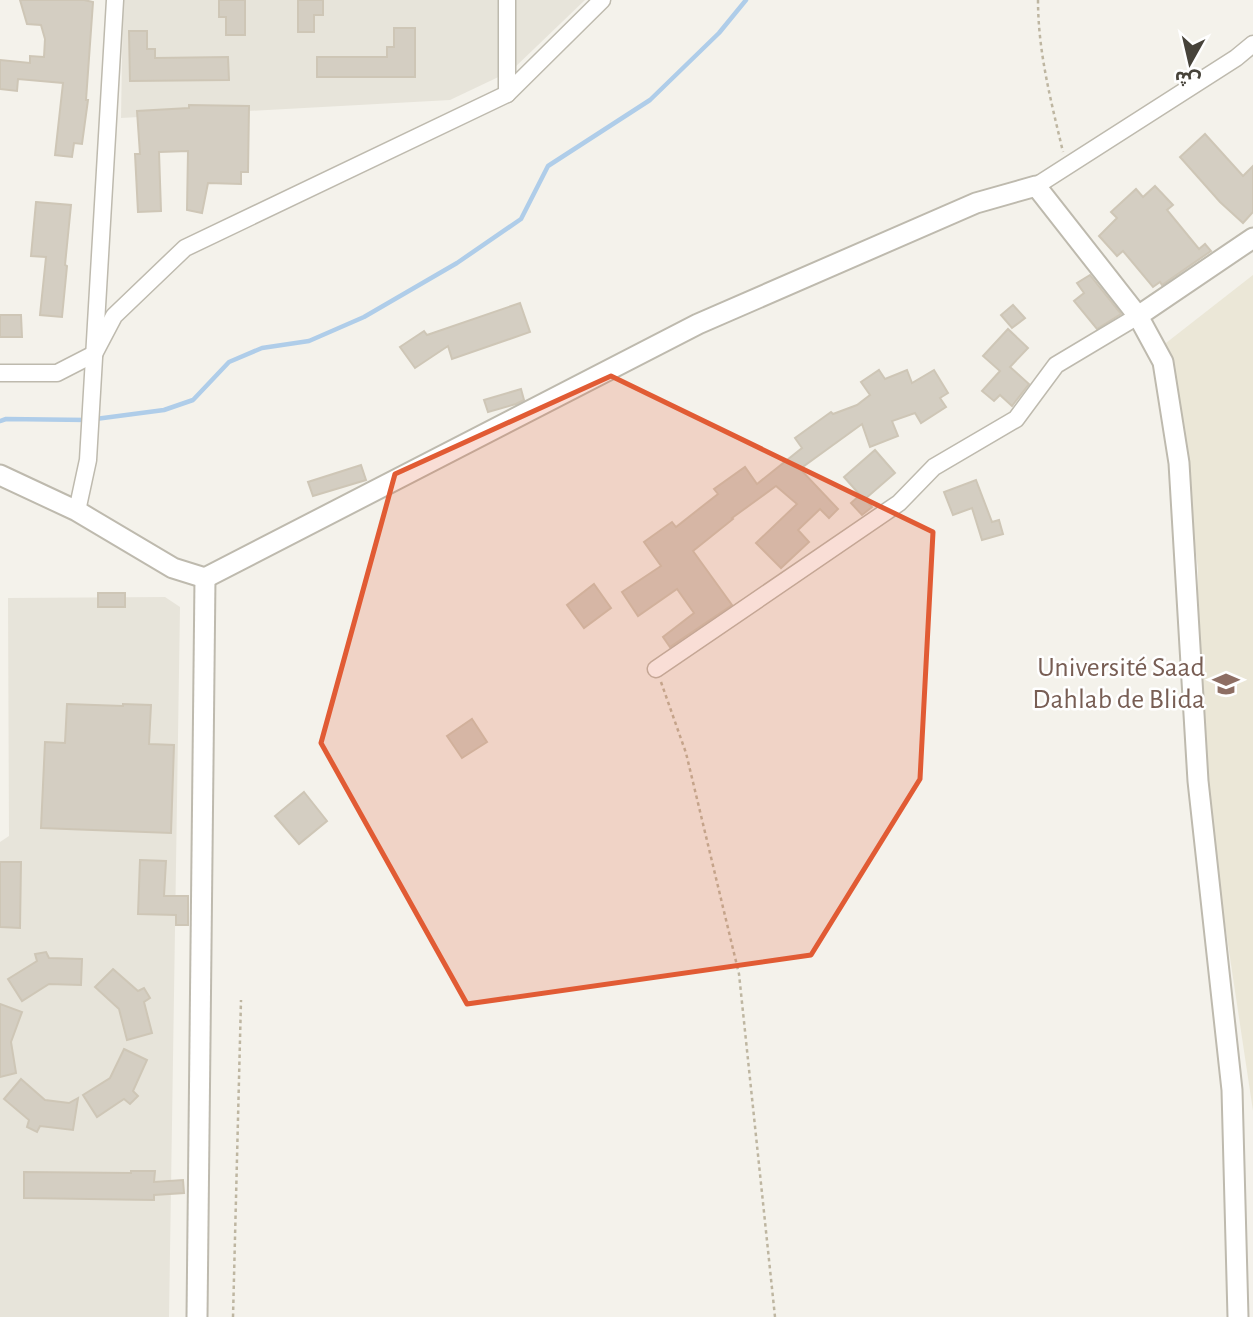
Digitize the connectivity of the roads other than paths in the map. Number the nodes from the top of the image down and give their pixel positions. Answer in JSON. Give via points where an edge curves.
{"nodes":[{"id":1,"x":116,"y":0,"type":"edge"},
{"id":2,"x":507,"y":0,"type":"edge"},
{"id":3,"x":602,"y":0,"type":"edge"},
{"id":4,"x":1253,"y":44,"type":"edge"},
{"id":5,"x":507,"y":94,"type":"junction"},
{"id":6,"x":1037,"y":186,"type":"junction"},
{"id":7,"x":1253,"y":238,"type":"edge"},
{"id":8,"x":1138,"y":316,"type":"junction"},
{"id":9,"x":94,"y":354,"type":"junction"},
{"id":10,"x":0,"y":373,"type":"edge"},
{"id":11,"x":0,"y":475,"type":"edge"},
{"id":12,"x":77,"y":511,"type":"junction"},
{"id":13,"x":205,"y":578,"type":"junction"},
{"id":14,"x":656,"y":668,"type":"road end"},
{"id":15,"x":197,"y":1317,"type":"edge"},
{"id":16,"x":1238,"y":1317,"type":"edge"}],
"edges":[{"from":1,"to":9,"type":"street"},
{"from":2,"to":5,"type":"street"},
{"from":3,"to":5,"type":"street"},
{"from":4,"to":6,"type":"street"},
{"from":5,"to":9,"type":"street","via":[[185,248],[114,316]]},
{"from":6,"to":8,"type":"street"},
{"from":6,"to":13,"type":"street","via":[[976,203],[698,324]]},
{"from":7,"to":8,"type":"street"},
{"from":8,"to":14,"type":"street","via":[[1056,365],[1016,419],[934,467],[899,503]]},
{"from":8,"to":16,"type":"street","via":[[1163,362],[1179,463],[1198,781],[1232,1090]]},
{"from":9,"to":10,"type":"street","via":[[57,373]]},
{"from":9,"to":12,"type":"street","via":[[88,460]]},
{"from":11,"to":12,"type":"street"},
{"from":12,"to":13,"type":"street","via":[[173,568]]},
{"from":13,"to":15,"type":"street"}]}
